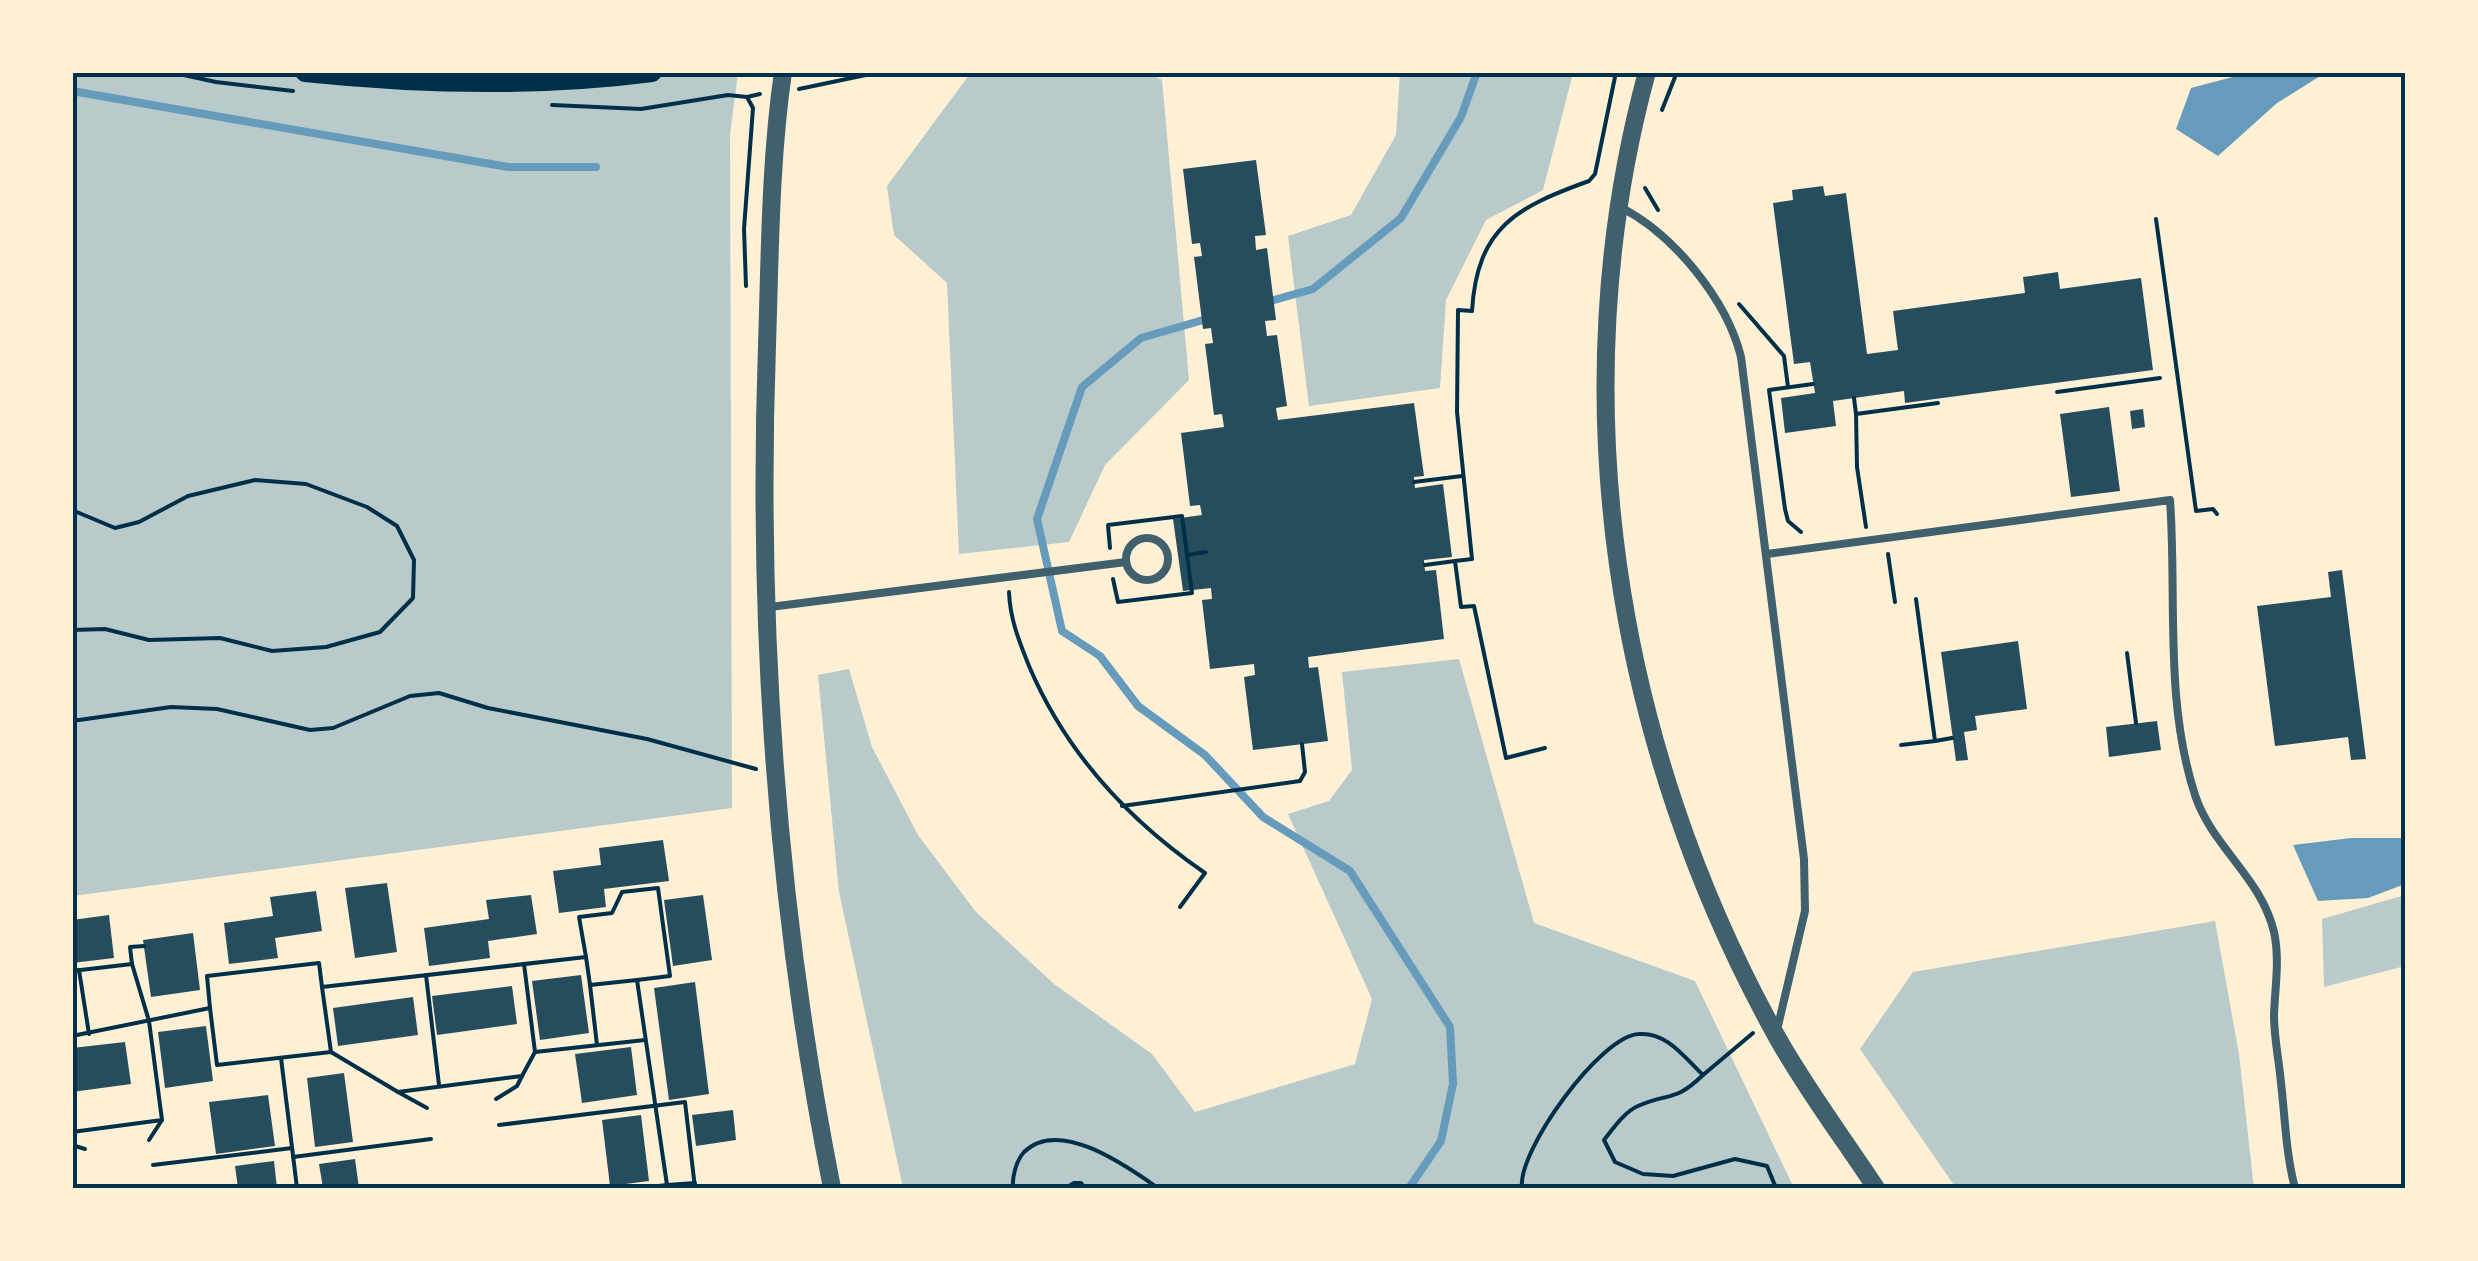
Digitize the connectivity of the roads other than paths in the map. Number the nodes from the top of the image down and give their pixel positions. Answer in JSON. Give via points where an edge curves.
{"nodes":[{"id":1,"x":305,"y":72,"type":"edge"},
{"id":2,"x":652,"y":72,"type":"edge"},
{"id":3,"x":783,"y":72,"type":"edge"},
{"id":4,"x":1647,"y":72,"type":"edge"},
{"id":5,"x":1618,"y":206,"type":"junction"},
{"id":6,"x":1767,"y":554,"type":"junction"},
{"id":7,"x":1126,"y":562,"type":"junction"},
{"id":8,"x":766,"y":607,"type":"junction"},
{"id":9,"x":1772,"y":1027,"type":"junction"},
{"id":10,"x":832,"y":1188,"type":"edge"},
{"id":11,"x":1876,"y":1188,"type":"edge"},
{"id":12,"x":2295,"y":1188,"type":"edge"}],
"edges":[{"from":1,"to":2,"type":"main road","via":[[449,82]]},
{"from":3,"to":8,"type":"street","via":[[770,246]]},
{"from":4,"to":5,"type":"street"},
{"from":5,"to":6,"type":"lane","via":[[1656,228],[1730,323],[1741,357]]},
{"from":5,"to":9,"type":"street","via":[[1605,400],[1612,516],[1632,648],[1678,818]]},
{"from":6,"to":9,"type":"lane","via":[[1805,911]]},
{"from":6,"to":12,"type":"lane","via":[[2170,500],[2173,647],[2187,768],[2219,841],[2265,902],[2274,934],[2274,1017]]},
{"from":7,"to":7,"type":"lane","via":[[1134,576],[1149,580],[1164,573],[1168,557],[1160,543],[1145,538],[1130,546]]},
{"from":7,"to":8,"type":"lane"},
{"from":8,"to":10,"type":"street","via":[[795,958]]},
{"from":9,"to":11,"type":"street"}]}
